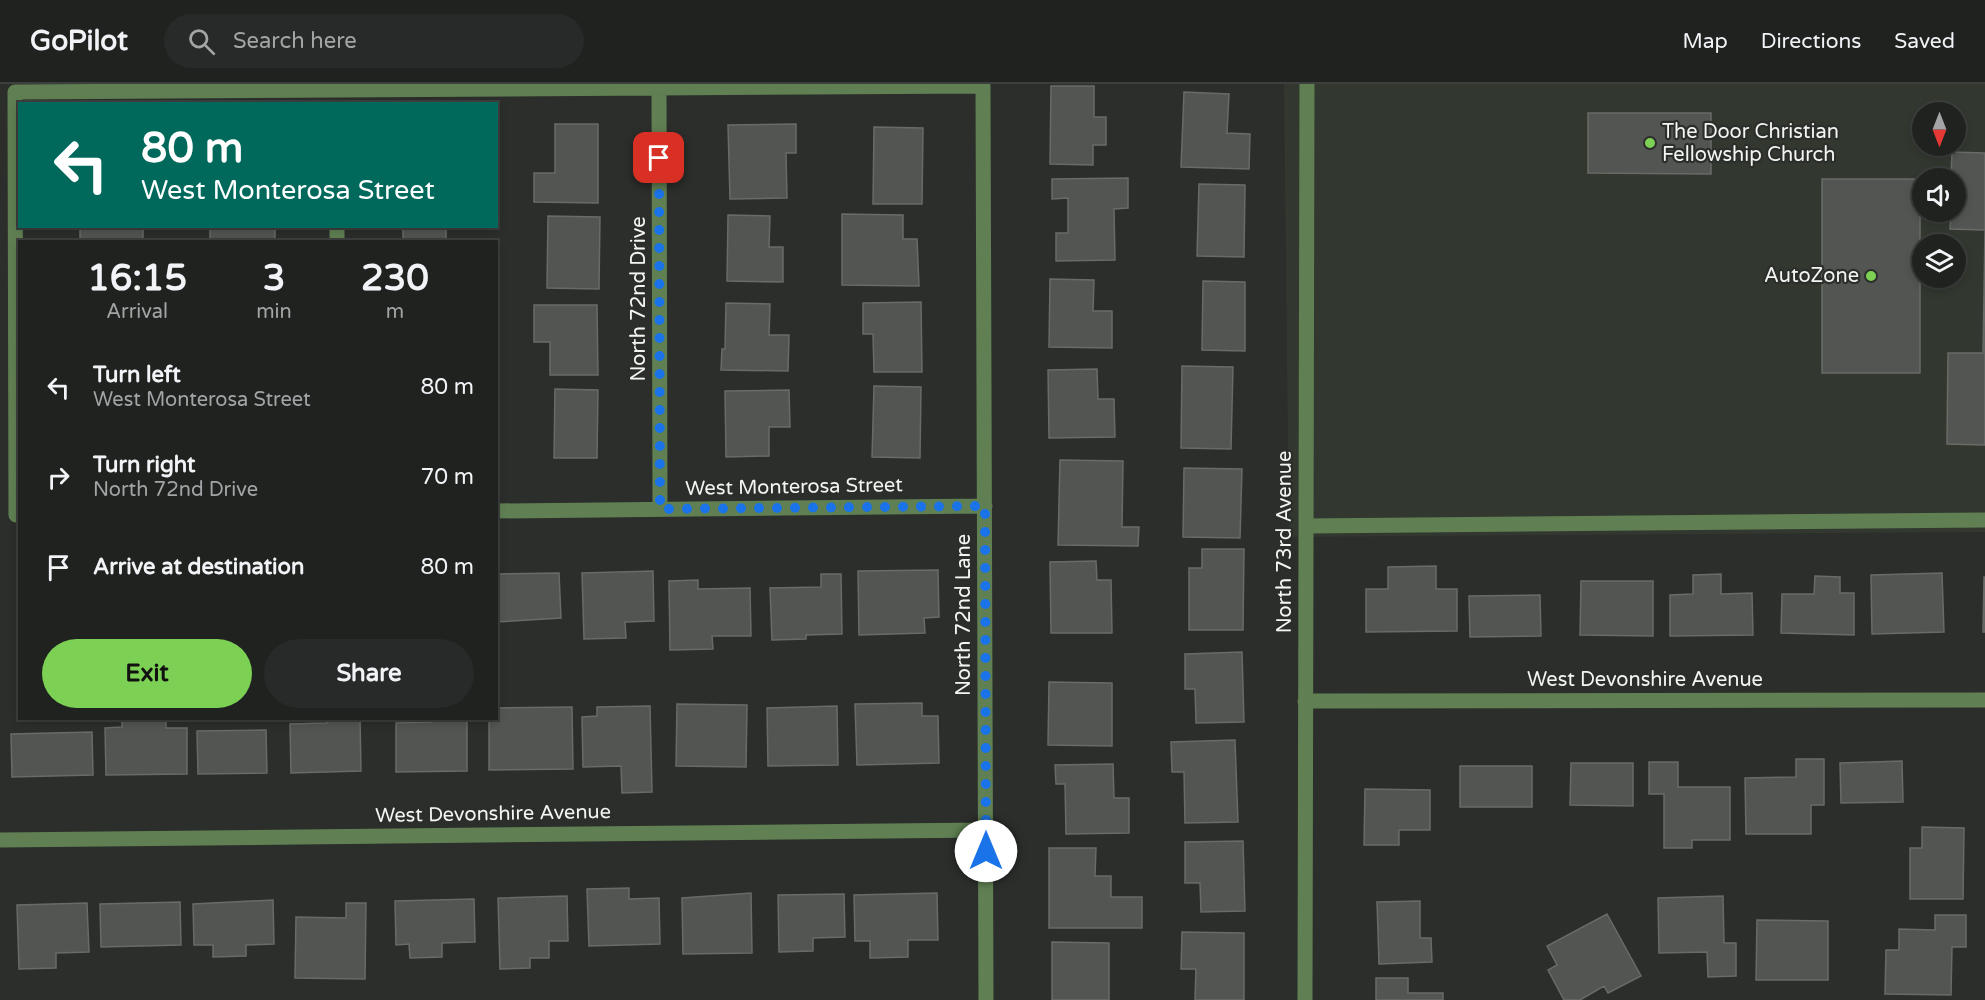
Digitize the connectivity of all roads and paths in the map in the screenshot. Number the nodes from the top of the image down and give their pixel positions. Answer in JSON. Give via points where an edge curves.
{"nodes":[{"id":1,"x":1307,"y":84,"type":"edge"},
{"id":2,"x":659,"y":88,"type":"junction"},
{"id":3,"x":337,"y":93,"type":"edge"},
{"id":4,"x":985,"y":506,"type":"junction"},
{"id":5,"x":660,"y":509,"type":"junction"},
{"id":6,"x":498,"y":511,"type":"edge"},
{"id":7,"x":0,"y":515,"type":"edge"},
{"id":8,"x":18,"y":515,"type":"edge"},
{"id":9,"x":1985,"y":520,"type":"edge"},
{"id":10,"x":1306,"y":526,"type":"junction"},
{"id":11,"x":1985,"y":700,"type":"edge"},
{"id":12,"x":1305,"y":701,"type":"junction"},
{"id":13,"x":986,"y":830,"type":"junction"},
{"id":14,"x":0,"y":840,"type":"edge"},
{"id":15,"x":986,"y":1000,"type":"edge"},
{"id":16,"x":1305,"y":1000,"type":"edge"}],
"edges":[{"from":1,"to":10,"type":"street","name":"North 73rd Avenue"},
{"from":2,"to":3,"type":"street"},
{"from":2,"to":4,"type":"street","name":"North 72nd Lane","via":[[983,86]]},
{"from":2,"to":5,"type":"street","name":"North 72nd Drive"},
{"from":3,"to":8,"type":"street","via":[[15,92]]},
{"from":4,"to":5,"type":"street","name":"West Monterosa Street"},
{"from":4,"to":13,"type":"street","name":"North 72nd Lane"},
{"from":5,"to":6,"type":"street","name":"West Monterosa Street"},
{"from":7,"to":8,"type":"street"},
{"from":9,"to":10,"type":"street"},
{"from":10,"to":12,"type":"street","name":"North 73rd Avenue"},
{"from":11,"to":12,"type":"street","name":"West Devonshire Avenue"},
{"from":12,"to":16,"type":"street","name":"North 73rd Avenue"},
{"from":13,"to":14,"type":"street","name":"West Devonshire Avenue"},
{"from":13,"to":15,"type":"street","name":"North 72nd Lane"}]}
